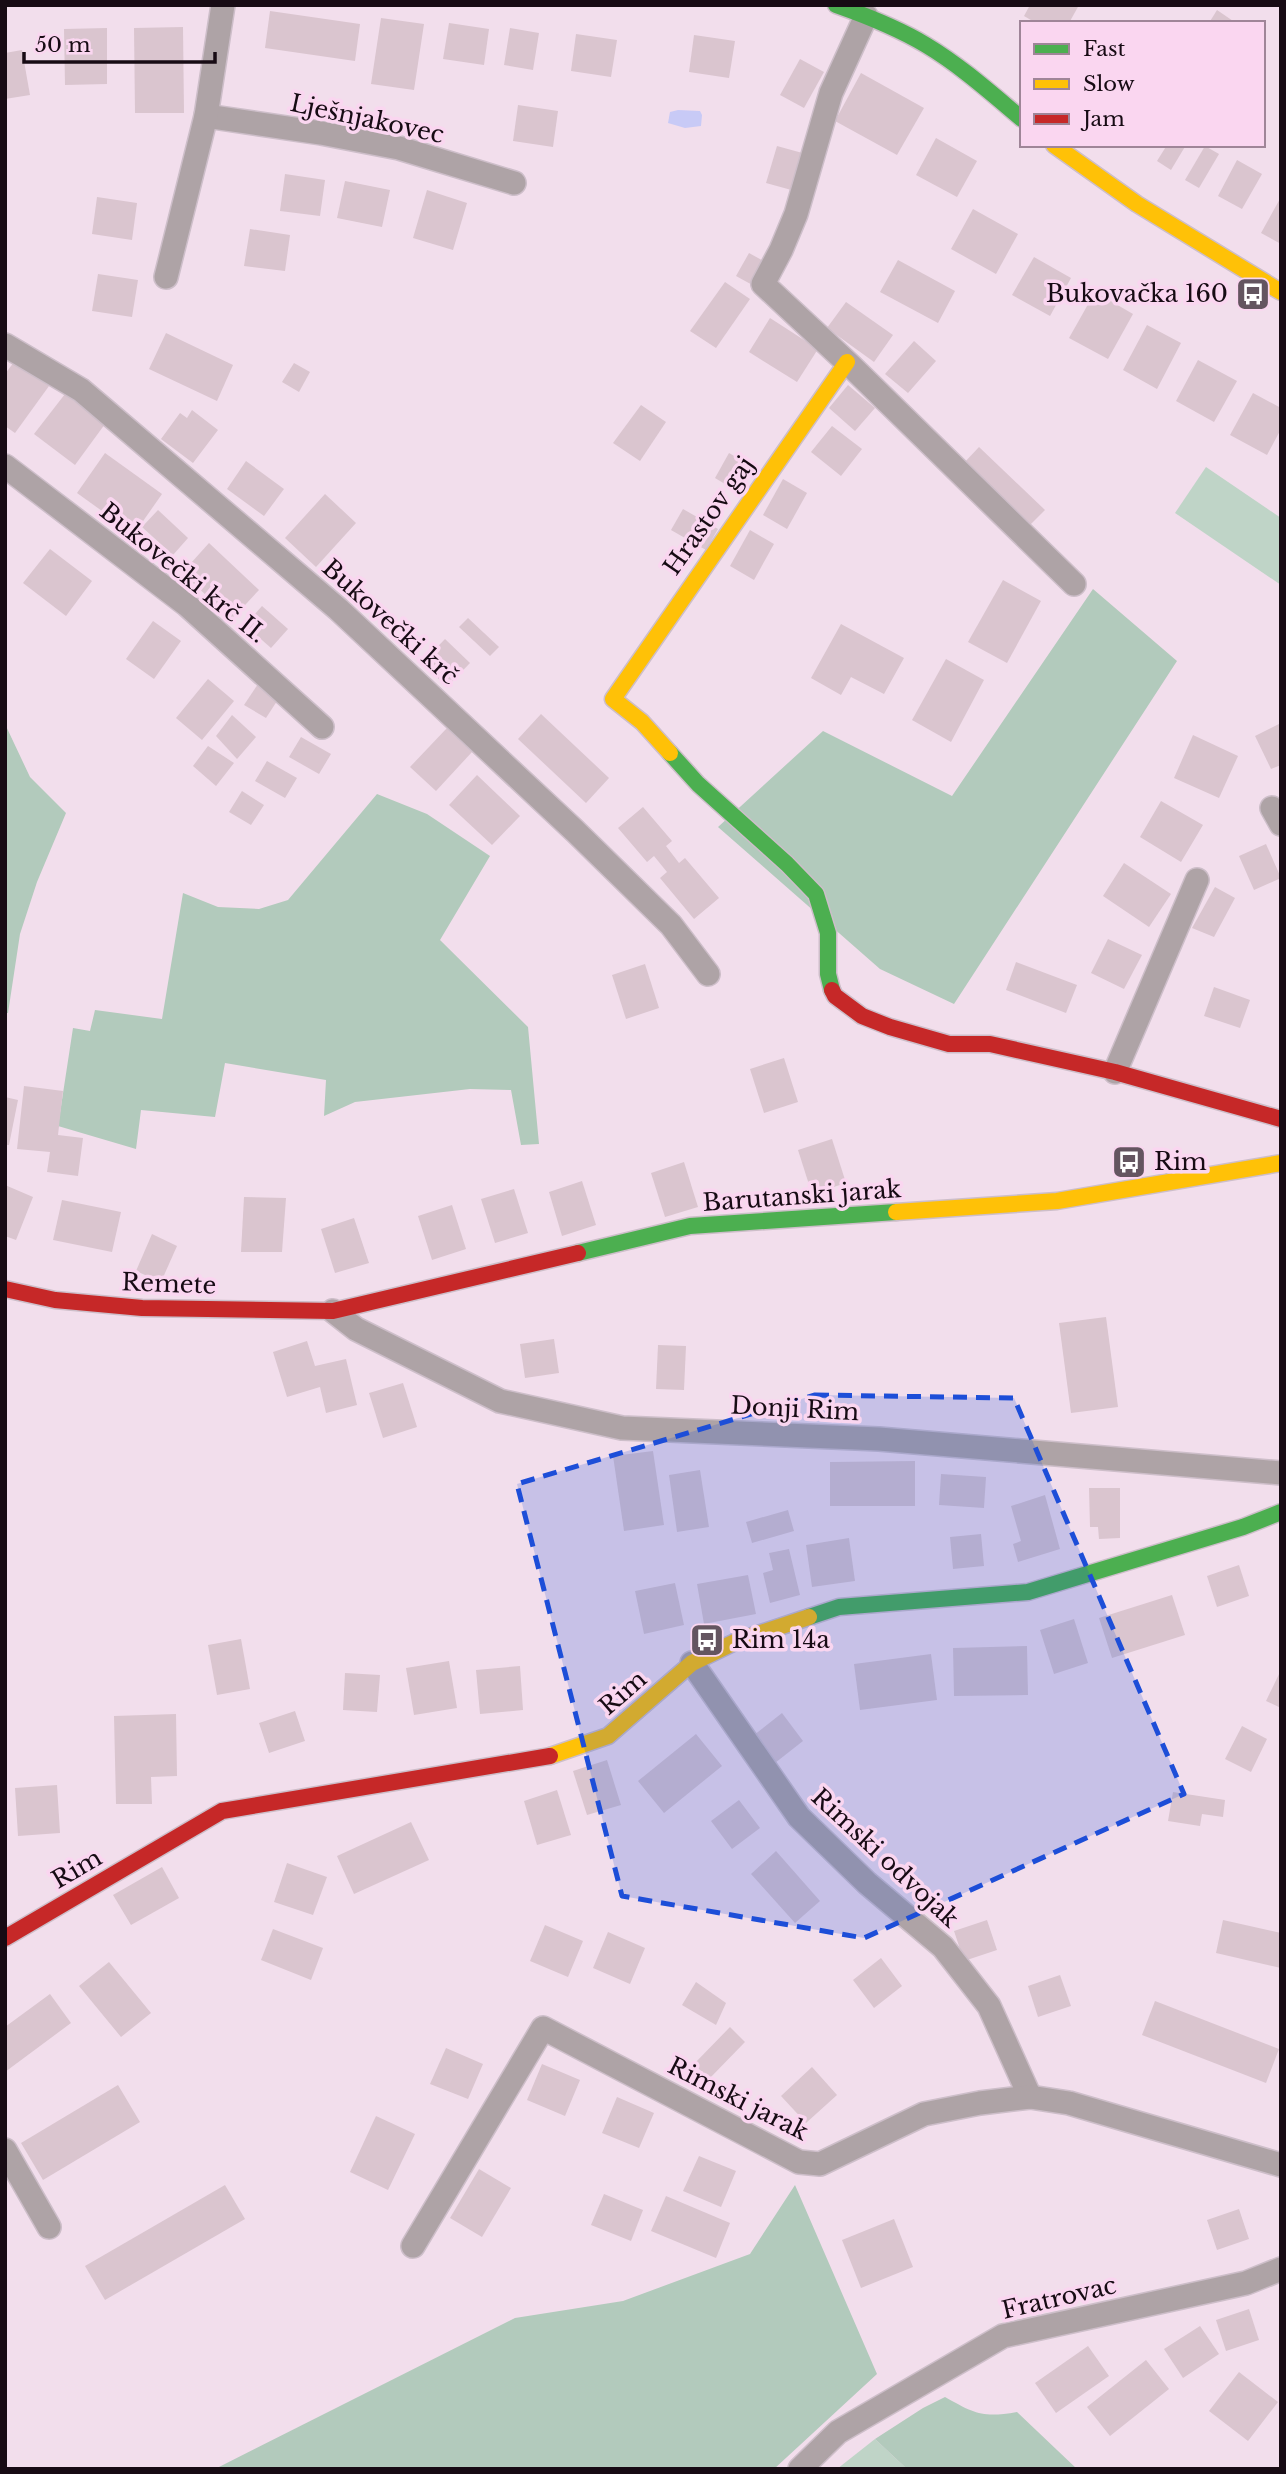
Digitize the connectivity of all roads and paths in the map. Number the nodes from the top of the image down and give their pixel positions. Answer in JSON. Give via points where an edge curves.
{"nodes":[{"id":1,"x":223,"y":5,"type":"edge"},
{"id":2,"x":836,"y":5,"type":"edge"},
{"id":3,"x":866,"y":16,"type":"junction"},
{"id":4,"x":206,"y":116,"type":"junction"},
{"id":5,"x":1020,"y":117,"type":"edge"},
{"id":6,"x":1057,"y":147,"type":"edge"},
{"id":7,"x":514,"y":183,"type":"dead end"},
{"id":8,"x":166,"y":277,"type":"dead end"},
{"id":9,"x":1281,"y":292,"type":"edge"},
{"id":10,"x":5,"y":345,"type":"edge"},
{"id":11,"x":847,"y":362,"type":"junction"},
{"id":12,"x":5,"y":466,"type":"edge"},
{"id":13,"x":1074,"y":584,"type":"dead end"},
{"id":14,"x":322,"y":727,"type":"dead end"},
{"id":15,"x":1197,"y":880,"type":"dead end"},
{"id":16,"x":708,"y":974,"type":"dead end"},
{"id":17,"x":1115,"y":1072,"type":"junction"},
{"id":18,"x":1281,"y":1119,"type":"edge"},
{"id":19,"x":1281,"y":1163,"type":"edge"},
{"id":20,"x":5,"y":1289,"type":"edge"},
{"id":21,"x":333,"y":1311,"type":"junction"},
{"id":22,"x":1281,"y":1473,"type":"edge"},
{"id":23,"x":1281,"y":1512,"type":"edge"},
{"id":24,"x":692,"y":1663,"type":"junction"},
{"id":25,"x":5,"y":1938,"type":"edge"},
{"id":26,"x":1030,"y":2098,"type":"junction"},
{"id":27,"x":5,"y":2150,"type":"edge"},
{"id":28,"x":1281,"y":2165,"type":"edge"},
{"id":29,"x":49,"y":2227,"type":"dead end"},
{"id":30,"x":413,"y":2246,"type":"dead end"},
{"id":31,"x":1281,"y":2269,"type":"edge"},
{"id":32,"x":800,"y":2469,"type":"edge"}],
"edges":[{"from":1,"to":4,"type":"street"},
{"from":2,"to":3,"type":"street"},
{"from":3,"to":5,"type":"street","via":[[913,37]]},
{"from":3,"to":11,"type":"street","via":[[831,93],[796,214],[763,284]]},
{"from":4,"to":7,"type":"street","name":"Lješnjakovec","via":[[399,148]]},
{"from":4,"to":8,"type":"street"},
{"from":6,"to":9,"type":"street","via":[[1160,220]]},
{"from":10,"to":16,"type":"street","name":"Bukovečki krč","via":[[81,390],[338,609],[671,925]]},
{"from":11,"to":13,"type":"street"},
{"from":11,"to":17,"type":"street","name":"Hrastov gaj","via":[[613,699],[642,722],[698,784],[816,894],[828,933],[831,988],[847,1006],[890,1027],[949,1044],[990,1044]]},
{"from":12,"to":14,"type":"street","name":"Bukovečki krč II.","via":[[187,605]]},
{"from":15,"to":17,"type":"street"},
{"from":17,"to":18,"type":"street"},
{"from":19,"to":21,"type":"street","name":"Barutanski jarak","via":[[1057,1201],[690,1226]]},
{"from":20,"to":21,"type":"street","name":"Remete","via":[[55,1300],[142,1308]]},
{"from":21,"to":22,"type":"street","name":"Donji Rim","via":[[356,1329],[500,1401],[622,1428],[878,1439]]},
{"from":23,"to":24,"type":"street","name":"Rim","via":[[1028,1592],[839,1607],[737,1641]]},
{"from":24,"to":25,"type":"street","name":"Rim","via":[[608,1736],[555,1755],[222,1811]]},
{"from":24,"to":26,"type":"street","name":"Rimski odvojak","via":[[799,1817],[943,1947],[989,2006]]},
{"from":26,"to":28,"type":"street","name":"Rimski jarak","via":[[1069,2103]]},
{"from":26,"to":30,"type":"street","name":"Rimski jarak","via":[[924,2114],[820,2164],[799,2162],[543,2028]]},
{"from":27,"to":29,"type":"street"},
{"from":31,"to":32,"type":"street","name":"Fratrovac","via":[[1246,2283],[1003,2336],[838,2432]]}]}
